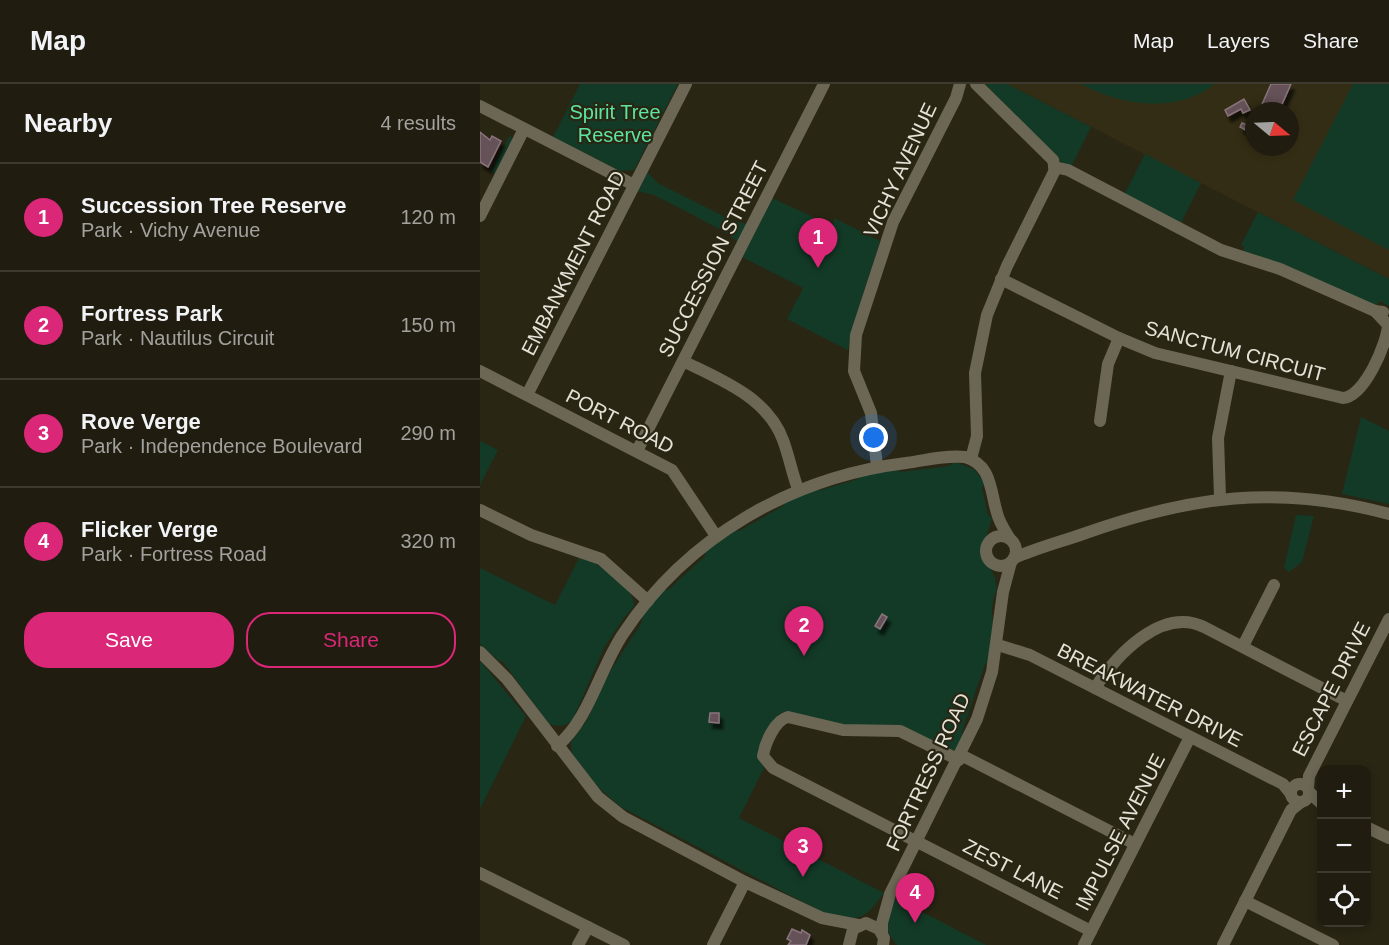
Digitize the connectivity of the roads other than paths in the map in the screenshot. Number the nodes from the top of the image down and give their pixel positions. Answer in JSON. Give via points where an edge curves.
{"nodes":[{"id":1,"x":686,"y":84,"type":"edge"},
{"id":2,"x":824,"y":84,"type":"edge"},
{"id":3,"x":960,"y":84,"type":"edge"},
{"id":4,"x":967,"y":84,"type":"edge"},
{"id":5,"x":975,"y":84,"type":"edge"},
{"id":6,"x":956,"y":98,"type":"junction"},
{"id":7,"x":480,"y":106,"type":"edge"},
{"id":8,"x":524,"y":129,"type":"junction"},
{"id":9,"x":1054,"y":170,"type":"junction"},
{"id":10,"x":634,"y":184,"type":"junction"},
{"id":11,"x":480,"y":216,"type":"edge"},
{"id":12,"x":1001,"y":279,"type":"junction"},
{"id":13,"x":1376,"y":312,"type":"junction"},
{"id":14,"x":1389,"y":315,"type":"edge"},
{"id":15,"x":1119,"y":338,"type":"junction"},
{"id":16,"x":1387,"y":340,"type":"edge"},
{"id":17,"x":684,"y":361,"type":"junction"},
{"id":18,"x":480,"y":371,"type":"edge"},
{"id":19,"x":1231,"y":371,"type":"junction"},
{"id":20,"x":527,"y":395,"type":"junction"},
{"id":21,"x":1100,"y":421,"type":"dead end"},
{"id":22,"x":637,"y":451,"type":"junction"},
{"id":23,"x":971,"y":459,"type":"junction"},
{"id":24,"x":877,"y":466,"type":"junction"},
{"id":25,"x":798,"y":489,"type":"junction"},
{"id":26,"x":1223,"y":498,"type":"junction"},
{"id":27,"x":480,"y":510,"type":"edge"},
{"id":28,"x":997,"y":513,"type":"junction"},
{"id":29,"x":1389,"y":514,"type":"edge"},
{"id":30,"x":716,"y":536,"type":"junction"},
{"id":31,"x":991,"y":540,"type":"junction"},
{"id":32,"x":1011,"y":541,"type":"junction"},
{"id":33,"x":1040,"y":546,"type":"junction"},
{"id":34,"x":1013,"y":560,"type":"junction"},
{"id":35,"x":992,"y":562,"type":"junction"},
{"id":36,"x":1274,"y":585,"type":"dead end"},
{"id":37,"x":1003,"y":592,"type":"junction"},
{"id":38,"x":648,"y":601,"type":"junction"},
{"id":39,"x":1389,"y":619,"type":"edge"},
{"id":40,"x":1385,"y":637,"type":"edge"},
{"id":41,"x":998,"y":645,"type":"junction"},
{"id":42,"x":1243,"y":646,"type":"junction"},
{"id":43,"x":480,"y":652,"type":"edge"},
{"id":44,"x":1095,"y":688,"type":"junction"},
{"id":45,"x":1344,"y":698,"type":"junction"},
{"id":46,"x":1190,"y":737,"type":"junction"},
{"id":47,"x":554,"y":742,"type":"junction"},
{"id":48,"x":960,"y":758,"type":"junction"},
{"id":49,"x":1302,"y":794,"type":"edge"},
{"id":50,"x":1371,"y":829,"type":"edge"},
{"id":51,"x":1389,"y":838,"type":"edge"},
{"id":52,"x":917,"y":842,"type":"junction"},
{"id":53,"x":1136,"y":844,"type":"junction"},
{"id":54,"x":480,"y":873,"type":"edge"},
{"id":55,"x":745,"y":882,"type":"junction"},
{"id":56,"x":890,"y":894,"type":"junction"},
{"id":57,"x":1245,"y":901,"type":"junction"},
{"id":58,"x":822,"y":918,"type":"junction"},
{"id":59,"x":860,"y":925,"type":"junction"},
{"id":60,"x":588,"y":927,"type":"junction"},
{"id":61,"x":1092,"y":930,"type":"junction"},
{"id":62,"x":885,"y":940,"type":"edge"},
{"id":63,"x":578,"y":945,"type":"edge"},
{"id":64,"x":624,"y":945,"type":"edge"},
{"id":65,"x":714,"y":945,"type":"edge"},
{"id":66,"x":849,"y":945,"type":"edge"},
{"id":67,"x":1084,"y":945,"type":"edge"},
{"id":68,"x":1223,"y":945,"type":"edge"},
{"id":69,"x":1333,"y":945,"type":"edge"}],
"edges":[{"from":1,"to":10,"type":"street","name":"EMBANKMENT ROAD"},
{"from":2,"to":17,"type":"street","name":"SUCCESSION STREET"},
{"from":3,"to":6,"type":"street","name":"VICHY AVENUE"},
{"from":4,"to":6,"type":"street","name":"VICHY AVENUE"},
{"from":5,"to":9,"type":"street","via":[[1053,160]]},
{"from":6,"to":24,"type":"street","name":"VICHY AVENUE","via":[[893,222],[856,335],[854,371],[871,413]]},
{"from":7,"to":8,"type":"street"},
{"from":8,"to":10,"type":"street"},
{"from":8,"to":11,"type":"street"},
{"from":9,"to":12,"type":"street"},
{"from":9,"to":13,"type":"street","via":[[1076,175],[1221,250],[1280,269]]},
{"from":10,"to":20,"type":"street","name":"EMBANKMENT ROAD"},
{"from":12,"to":15,"type":"street","name":"SANCTUM CIRCUIT"},
{"from":12,"to":23,"type":"street","via":[[977,358],[977,436]]},
{"from":13,"to":14,"type":"street"},
{"from":13,"to":16,"type":"street","name":"SANCTUM CIRCUIT","via":[[1388,325]]},
{"from":15,"to":19,"type":"street","name":"SANCTUM CIRCUIT","via":[[1155,353]]},
{"from":15,"to":21,"type":"street","via":[[1108,364]]},
{"from":16,"to":19,"type":"street","name":"SANCTUM CIRCUIT","via":[[1360,395],[1350,402]]},
{"from":17,"to":22,"type":"street","name":"SUCCESSION STREET"},
{"from":17,"to":25,"type":"street","via":[[746,394],[763,408],[784,441]]},
{"from":18,"to":20,"type":"street","name":"PORT ROAD"},
{"from":19,"to":26,"type":"street","via":[[1218,438]]},
{"from":20,"to":22,"type":"street","name":"PORT ROAD"},
{"from":22,"to":30,"type":"street","name":"PORT ROAD","via":[[676,473]]},
{"from":23,"to":24,"type":"street","via":[[950,457]]},
{"from":23,"to":28,"type":"street","via":[[986,471]]},
{"from":24,"to":25,"type":"street"},
{"from":25,"to":30,"type":"street"},
{"from":26,"to":29,"type":"street","via":[[1305,498]]},
{"from":26,"to":33,"type":"street","via":[[1144,513]]},
{"from":27,"to":38,"type":"street","via":[[531,535],[601,560]]},
{"from":28,"to":31,"type":"street"},
{"from":28,"to":32,"type":"street"},
{"from":30,"to":38,"type":"street","via":[[685,561]]},
{"from":31,"to":32,"type":"street","via":[[998,536]]},
{"from":31,"to":35,"type":"street","via":[[986,551]]},
{"from":32,"to":33,"type":"street"},
{"from":32,"to":34,"type":"street","via":[[1016,550]]},
{"from":33,"to":34,"type":"street"},
{"from":34,"to":35,"type":"street","via":[[999,566]]},
{"from":34,"to":37,"type":"street","name":"FORTRESS ROAD"},
{"from":35,"to":37,"type":"street","name":"FORTRESS ROAD"},
{"from":36,"to":42,"type":"street"},
{"from":37,"to":41,"type":"street","name":"FORTRESS ROAD"},
{"from":38,"to":47,"type":"street","via":[[615,645],[576,725],[567,727]]},
{"from":39,"to":40,"type":"street","name":"ESCAPE DRIVE"},
{"from":40,"to":45,"type":"street","name":"ESCAPE DRIVE"},
{"from":41,"to":44,"type":"street","name":"BREAKWATER DRIVE","via":[[1021,651]]},
{"from":41,"to":48,"type":"street","name":"FORTRESS ROAD","via":[[982,704]]},
{"from":42,"to":44,"type":"street","via":[[1198,624],[1173,623],[1124,651]]},
{"from":42,"to":45,"type":"street"},
{"from":43,"to":47,"type":"street","via":[[507,679]]},
{"from":44,"to":46,"type":"street","name":"BREAKWATER DRIVE"},
{"from":45,"to":49,"type":"street","name":"ESCAPE DRIVE"},
{"from":46,"to":49,"type":"street","name":"BREAKWATER DRIVE"},
{"from":46,"to":53,"type":"street","name":"IMPULSE AVENUE"},
{"from":47,"to":55,"type":"street","via":[[598,797],[623,818]]},
{"from":48,"to":52,"type":"street","name":"FORTRESS ROAD"},
{"from":48,"to":52,"type":"street","name":"ZEST LANE","via":[[900,731],[843,730],[788,717],[779,721],[765,748],[763,756],[768,765]]},
{"from":48,"to":53,"type":"street"},
{"from":49,"to":57,"type":"street","name":"ESCAPE DRIVE"},
{"from":50,"to":51,"type":"street"},
{"from":52,"to":56,"type":"street","name":"FORTRESS ROAD"},
{"from":52,"to":61,"type":"street","name":"ZEST LANE"},
{"from":53,"to":61,"type":"street","name":"IMPULSE AVENUE"},
{"from":54,"to":60,"type":"street"},
{"from":55,"to":58,"type":"street"},
{"from":55,"to":65,"type":"street"},
{"from":56,"to":59,"type":"street","name":"FORTRESS ROAD"},
{"from":56,"to":62,"type":"street","name":"FORTRESS ROAD","via":[[883,917]]},
{"from":57,"to":68,"type":"street","name":"ESCAPE DRIVE"},
{"from":57,"to":69,"type":"street"},
{"from":58,"to":59,"type":"street"},
{"from":58,"to":66,"type":"street"},
{"from":59,"to":62,"type":"street","via":[[875,926]]},
{"from":59,"to":66,"type":"street","name":"FORTRESS ROAD","via":[[850,934]]},
{"from":60,"to":63,"type":"street"},
{"from":60,"to":64,"type":"street"},
{"from":61,"to":67,"type":"street","name":"IMPULSE AVENUE"}]}
